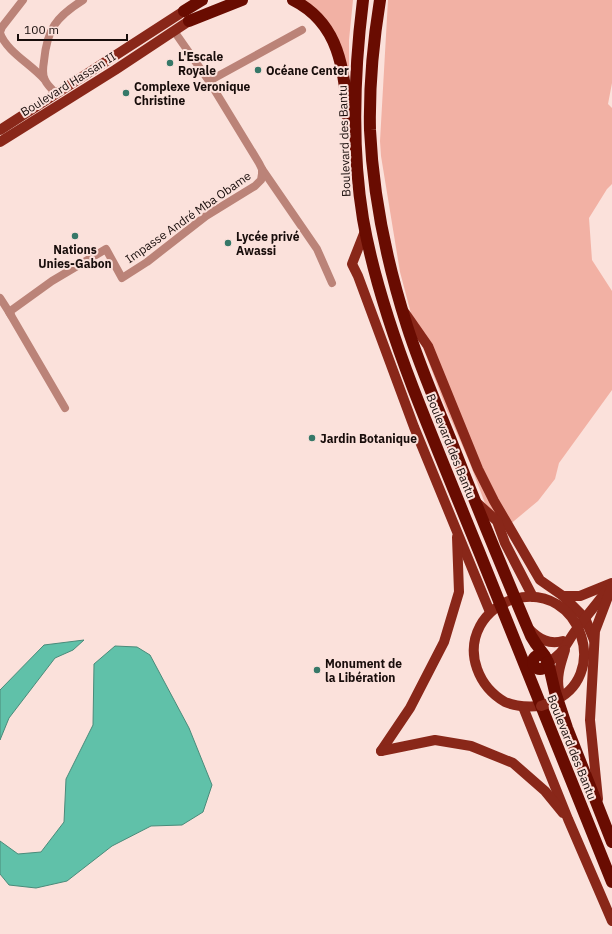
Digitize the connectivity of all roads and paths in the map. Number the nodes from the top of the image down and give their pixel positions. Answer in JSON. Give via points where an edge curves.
{"nodes":[{"id":1,"x":23,"y":0,"type":"edge"},
{"id":2,"x":83,"y":0,"type":"edge"},
{"id":3,"x":199,"y":0,"type":"edge"},
{"id":4,"x":202,"y":0,"type":"edge"},
{"id":5,"x":220,"y":0,"type":"edge"},
{"id":6,"x":242,"y":0,"type":"edge"},
{"id":7,"x":293,"y":0,"type":"edge"},
{"id":8,"x":363,"y":0,"type":"edge"},
{"id":9,"x":380,"y":0,"type":"edge"},
{"id":10,"x":187,"y":16,"type":"junction"},
{"id":11,"x":302,"y":30,"type":"dead end"},
{"id":12,"x":174,"y":31,"type":"junction"},
{"id":13,"x":0,"y":35,"type":"edge"},
{"id":14,"x":44,"y":79,"type":"junction"},
{"id":15,"x":210,"y":81,"type":"junction"},
{"id":16,"x":56,"y":94,"type":"junction"},
{"id":17,"x":0,"y":130,"type":"edge"},
{"id":18,"x":0,"y":142,"type":"edge"},
{"id":19,"x":262,"y":169,"type":"junction"},
{"id":20,"x":363,"y":217,"type":"junction"},
{"id":21,"x":365,"y":231,"type":"junction"},
{"id":22,"x":332,"y":283,"type":"dead end"},
{"id":23,"x":0,"y":298,"type":"edge"},
{"id":24,"x":401,"y":307,"type":"junction"},
{"id":25,"x":10,"y":313,"type":"junction"},
{"id":26,"x":65,"y":408,"type":"dead end"},
{"id":27,"x":474,"y":500,"type":"junction"},
{"id":28,"x":457,"y":531,"type":"junction"},
{"id":29,"x":612,"y":584,"type":"edge"},
{"id":30,"x":563,"y":596,"type":"junction"},
{"id":31,"x":533,"y":597,"type":"junction"},
{"id":32,"x":515,"y":598,"type":"junction"},
{"id":33,"x":498,"y":607,"type":"junction"},
{"id":34,"x":585,"y":618,"type":"junction"},
{"id":35,"x":528,"y":627,"type":"junction"},
{"id":36,"x":576,"y":629,"type":"junction"},
{"id":37,"x":595,"y":642,"type":"junction"},
{"id":38,"x":565,"y":644,"type":"junction"},
{"id":39,"x":546,"y":659,"type":"junction"},
{"id":40,"x":533,"y":665,"type":"junction"},
{"id":41,"x":549,"y":703,"type":"junction"},
{"id":42,"x":523,"y":707,"type":"junction"},
{"id":43,"x":567,"y":728,"type":"junction"},
{"id":44,"x":599,"y":810,"type":"junction"},
{"id":45,"x":585,"y":815,"type":"junction"},
{"id":46,"x":568,"y":820,"type":"junction"},
{"id":47,"x":612,"y":842,"type":"edge"},
{"id":48,"x":612,"y":882,"type":"edge"},
{"id":49,"x":612,"y":921,"type":"edge"}],
"edges":[{"from":1,"to":13,"type":"street","via":[[2,27]]},
{"from":2,"to":14,"type":"street","via":[[62,14],[51,32],[46,46]]},
{"from":3,"to":10,"type":"highway"},
{"from":4,"to":10,"type":"highway"},
{"from":5,"to":10,"type":"highway"},
{"from":6,"to":10,"type":"highway"},
{"from":7,"to":20,"type":"highway","via":[[310,11],[322,24],[338,51],[346,97],[353,182],[356,201]]},
{"from":8,"to":20,"type":"highway","name":"Boulevard des Bantu","via":[[355,101],[357,165]]},
{"from":9,"to":24,"type":"highway","name":"Boulevard des Bantu","via":[[372,72],[371,142],[383,232]]},
{"from":10,"to":12,"type":"main road","name":"Boulevard Hassan II"},
{"from":10,"to":16,"type":"main road","name":"Boulevard Hassan II"},
{"from":11,"to":15,"type":"street"},
{"from":12,"to":15,"type":"street","name":"Impasse André Mba Obame"},
{"from":12,"to":18,"type":"main road","name":"Boulevard Hassan II"},
{"from":13,"to":14,"type":"street"},
{"from":14,"to":16,"type":"street"},
{"from":15,"to":19,"type":"street","name":"Impasse André Mba Obame"},
{"from":16,"to":17,"type":"main road","name":"Boulevard Hassan II"},
{"from":19,"to":22,"type":"street","via":[[317,249]]},
{"from":19,"to":25,"type":"street","name":"Impasse André Mba Obame","via":[[261,180],[256,186],[206,216],[122,278],[106,249],[52,281]]},
{"from":20,"to":21,"type":"highway","name":"Boulevard des Bantu"},
{"from":21,"to":28,"type":"main road","via":[[352,264]]},
{"from":21,"to":33,"type":"highway","name":"Boulevard des Bantu","via":[[380,295],[392,331],[478,549]]},
{"from":23,"to":25,"type":"street"},
{"from":24,"to":27,"type":"highway","name":"Boulevard des Bantu","via":[[426,380]]},
{"from":24,"to":30,"type":"main road","via":[[428,346],[478,469],[494,501],[540,580]]},
{"from":25,"to":26,"type":"street"},
{"from":27,"to":31,"type":"main road","via":[[497,521],[505,543]]},
{"from":27,"to":32,"type":"highway","name":"Boulevard des Bantu"},
{"from":28,"to":33,"type":"main road"},
{"from":28,"to":46,"type":"main road","via":[[459,592],[444,642],[410,708],[381,751],[435,740],[471,746],[512,763],[544,791]]},
{"from":29,"to":30,"type":"main road","via":[[580,596]]},
{"from":29,"to":34,"type":"main road"},
{"from":29,"to":37,"type":"main road","via":[[595,631]]},
{"from":30,"to":34,"type":"main road"},
{"from":31,"to":32,"type":"main road"},
{"from":31,"to":36,"type":"main road","via":[[543,598],[560,606],[574,619]]},
{"from":32,"to":33,"type":"main road"},
{"from":32,"to":35,"type":"highway","name":"Boulevard des Bantu"},
{"from":33,"to":40,"type":"highway"},
{"from":33,"to":41,"type":"highway","name":"Boulevard des Bantu","via":[[535,692]]},
{"from":33,"to":42,"type":"main road","via":[[480,626],[474,643],[476,667],[480,678],[491,692],[506,702]]},
{"from":34,"to":36,"type":"main road"},
{"from":34,"to":37,"type":"main road"},
{"from":35,"to":38,"type":"main road","via":[[544,641]]},
{"from":35,"to":39,"type":"highway","name":"Boulevard des Bantu"},
{"from":36,"to":38,"type":"main road"},
{"from":36,"to":41,"type":"main road","via":[[582,636],[585,655],[581,674],[571,688]]},
{"from":37,"to":44,"type":"main road","via":[[590,720]]},
{"from":38,"to":39,"type":"main road"},
{"from":38,"to":43,"type":"main road","via":[[558,678]]},
{"from":39,"to":40,"type":"highway","via":[[538,655],[534,658]]},
{"from":39,"to":41,"type":"highway","name":"Boulevard des Bantu"},
{"from":40,"to":45,"type":"highway"},
{"from":41,"to":42,"type":"main road"},
{"from":41,"to":43,"type":"highway","name":"Boulevard des Bantu"},
{"from":41,"to":45,"type":"highway","name":"Boulevard des Bantu"},
{"from":42,"to":46,"type":"main road"},
{"from":43,"to":44,"type":"highway","name":"Boulevard des Bantu"},
{"from":44,"to":47,"type":"highway","name":"Boulevard des Bantu"},
{"from":45,"to":48,"type":"highway","name":"Boulevard des Bantu"},
{"from":46,"to":49,"type":"main road"}]}
